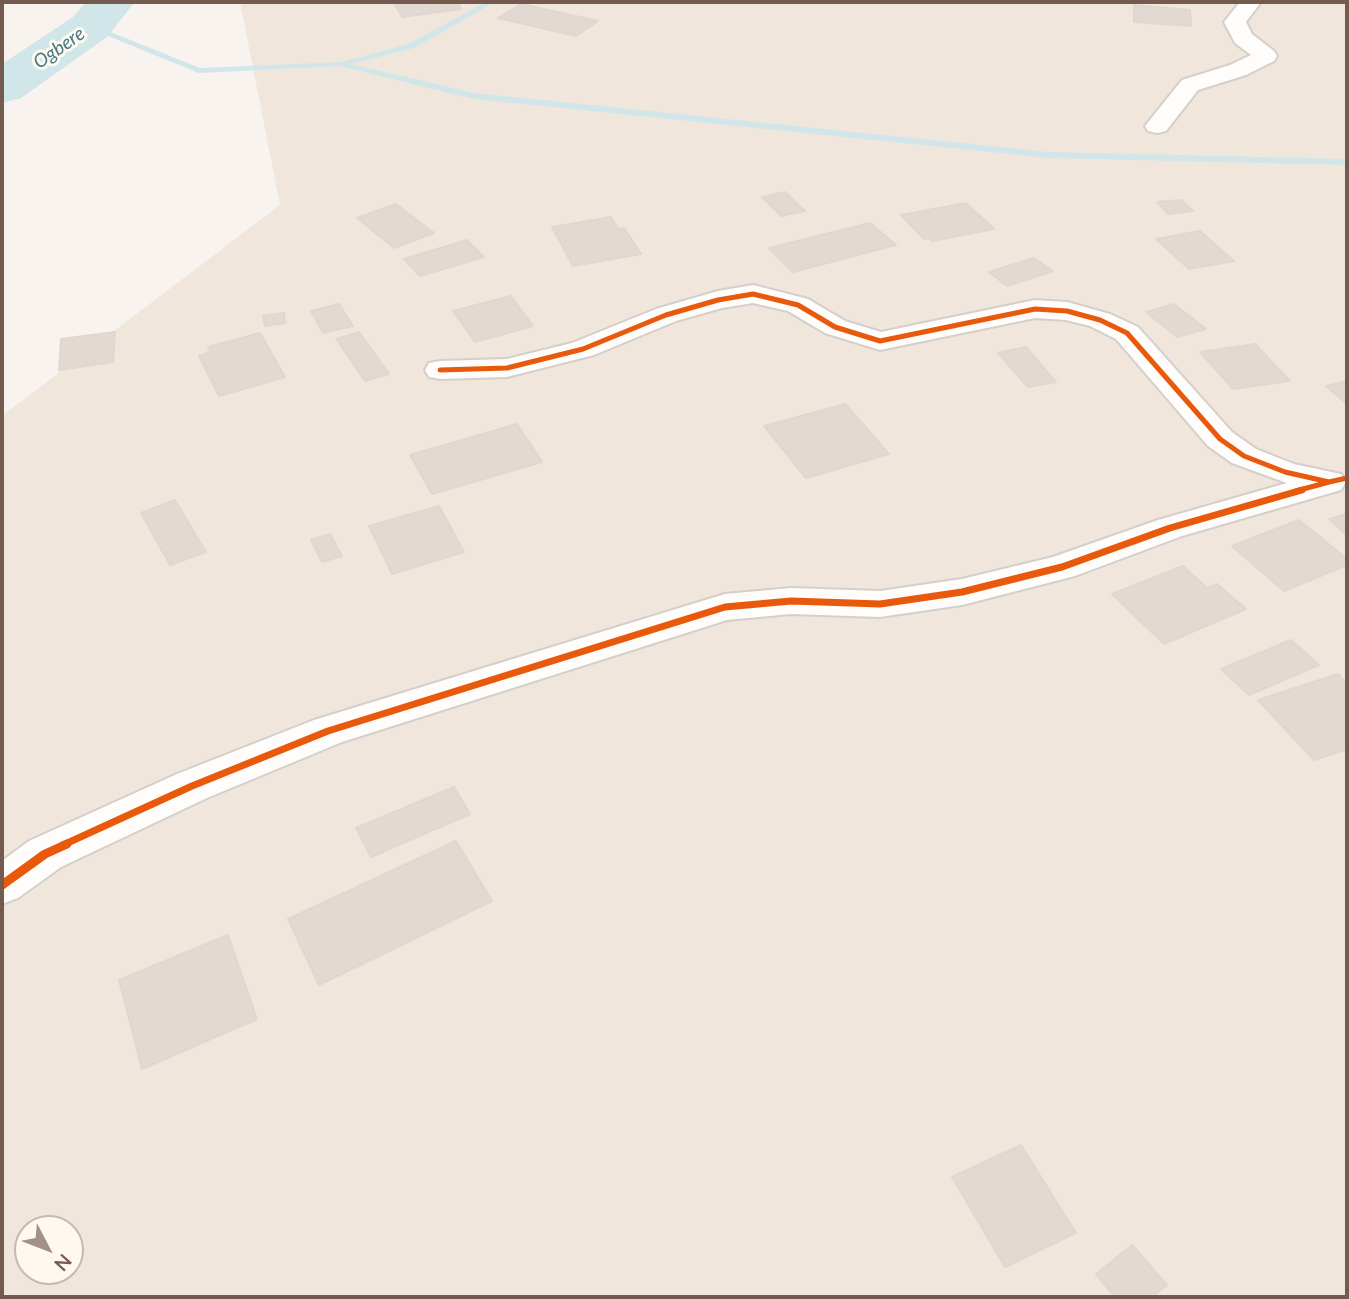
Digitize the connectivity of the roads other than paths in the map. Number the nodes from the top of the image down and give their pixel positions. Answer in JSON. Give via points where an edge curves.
{"nodes":[{"id":1,"x":1251,"y":2,"type":"edge"},
{"id":2,"x":1157,"y":126,"type":"dead end"},
{"id":3,"x":440,"y":370,"type":"dead end"},
{"id":4,"x":1338,"y":480,"type":"edge"},
{"id":5,"x":2,"y":885,"type":"edge"}],
"edges":[{"from":1,"to":2,"type":"street","via":[[1234,22],[1243,38],[1266,56],[1190,85]]},
{"from":3,"to":4,"type":"street","via":[[507,368],[583,349],[666,315],[753,294],[798,305],[835,327],[880,341],[1035,309],[1067,311],[1126,332],[1220,439],[1244,456],[1285,472]]},
{"from":4,"to":5,"type":"street","via":[[1170,528],[1062,567],[962,592],[880,604],[791,601],[725,607],[328,731],[192,786],[45,854]]}]}
